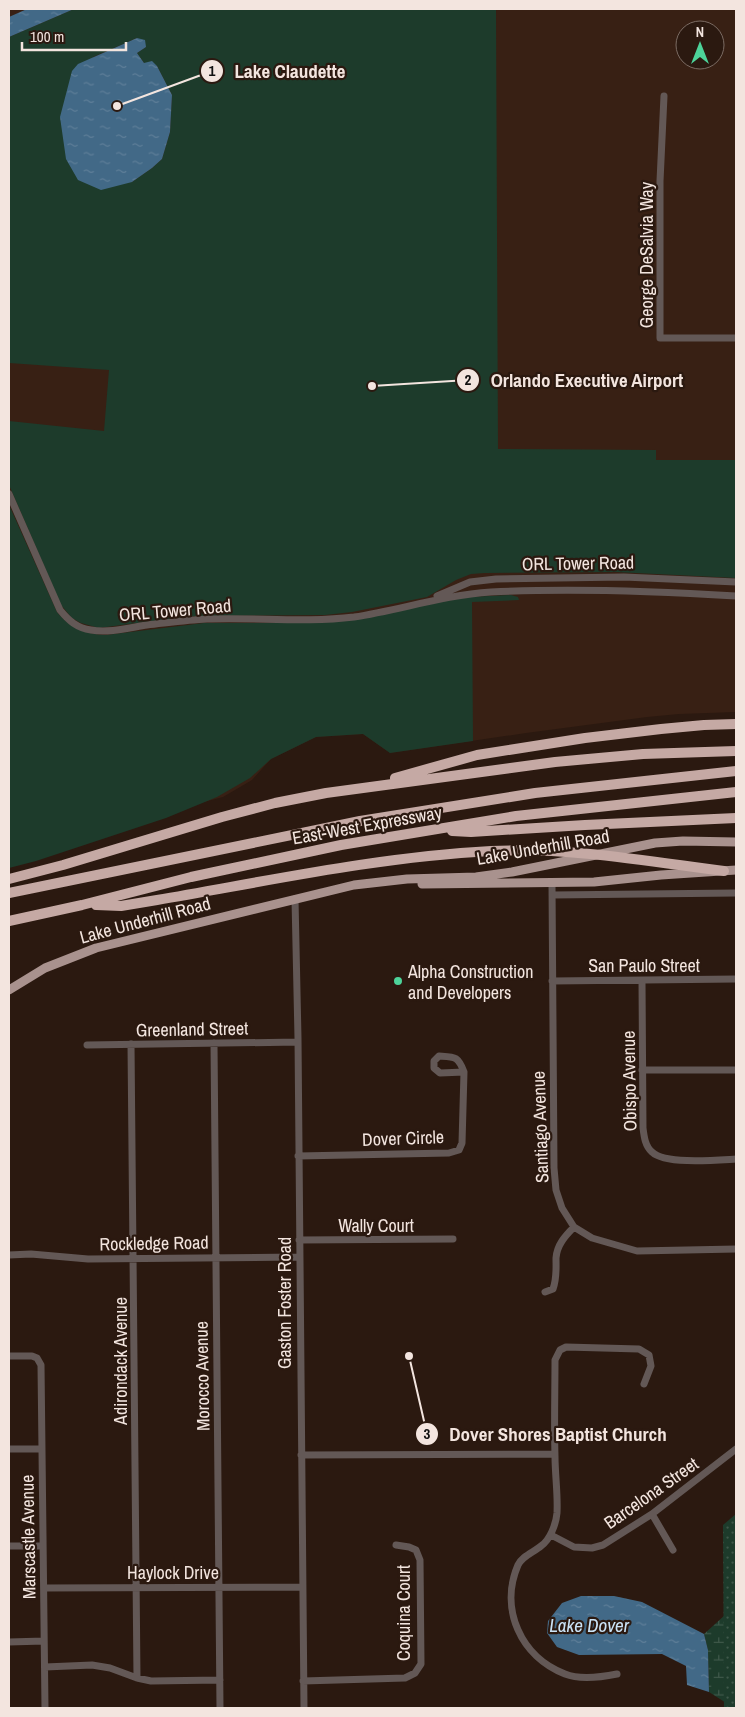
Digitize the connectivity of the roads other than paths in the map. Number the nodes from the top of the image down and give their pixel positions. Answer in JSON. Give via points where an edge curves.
{"nodes":[{"id":1,"x":664,"y":96,"type":"dead end"},
{"id":2,"x":736,"y":338,"type":"edge"},
{"id":3,"x":9,"y":494,"type":"edge"},
{"id":4,"x":526,"y":578,"type":"junction"},
{"id":5,"x":681,"y":579,"type":"junction"},
{"id":6,"x":736,"y":582,"type":"edge"},
{"id":7,"x":526,"y":590,"type":"junction"},
{"id":8,"x":680,"y":592,"type":"junction"},
{"id":9,"x":736,"y":596,"type":"edge"},
{"id":10,"x":425,"y":602,"type":"junction"},
{"id":11,"x":736,"y":724,"type":"edge"},
{"id":12,"x":736,"y":751,"type":"edge"},
{"id":13,"x":736,"y":771,"type":"edge"},
{"id":14,"x":357,"y":788,"type":"junction"},
{"id":15,"x":736,"y":792,"type":"edge"},
{"id":16,"x":736,"y":818,"type":"edge"},
{"id":17,"x":428,"y":830,"type":"junction"},
{"id":18,"x":736,"y":842,"type":"edge"},
{"id":19,"x":724,"y":870,"type":"junction"},
{"id":20,"x":736,"y":870,"type":"edge"},
{"id":21,"x":9,"y":879,"type":"edge"},
{"id":22,"x":552,"y":884,"type":"junction"},
{"id":23,"x":354,"y":885,"type":"junction"},
{"id":24,"x":9,"y":893,"type":"edge"},
{"id":25,"x":736,"y":893,"type":"edge"},
{"id":26,"x":552,"y":895,"type":"junction"},
{"id":27,"x":295,"y":898,"type":"junction"},
{"id":28,"x":82,"y":905,"type":"junction"},
{"id":29,"x":9,"y":921,"type":"edge"},
{"id":30,"x":736,"y":980,"type":"edge"},
{"id":31,"x":552,"y":981,"type":"junction"},
{"id":32,"x":642,"y":981,"type":"junction"},
{"id":33,"x":9,"y":990,"type":"edge"},
{"id":34,"x":298,"y":1042,"type":"junction"},
{"id":35,"x":131,"y":1044,"type":"junction"},
{"id":36,"x":214,"y":1044,"type":"junction"},
{"id":37,"x":87,"y":1045,"type":"dead end"},
{"id":38,"x":642,"y":1070,"type":"junction"},
{"id":39,"x":736,"y":1070,"type":"edge"},
{"id":40,"x":464,"y":1072,"type":"dead end"},
{"id":41,"x":298,"y":1156,"type":"junction"},
{"id":42,"x":736,"y":1160,"type":"edge"},
{"id":43,"x":574,"y":1227,"type":"junction"},
{"id":44,"x":453,"y":1239,"type":"dead end"},
{"id":45,"x":299,"y":1240,"type":"junction"},
{"id":46,"x":736,"y":1249,"type":"edge"},
{"id":47,"x":9,"y":1255,"type":"edge"},
{"id":48,"x":299,"y":1257,"type":"junction"},
{"id":49,"x":216,"y":1258,"type":"junction"},
{"id":50,"x":134,"y":1259,"type":"junction"},
{"id":51,"x":545,"y":1292,"type":"dead end"},
{"id":52,"x":9,"y":1356,"type":"edge"},
{"id":53,"x":644,"y":1384,"type":"dead end"},
{"id":54,"x":9,"y":1449,"type":"edge"},
{"id":55,"x":42,"y":1449,"type":"junction"},
{"id":56,"x":736,"y":1449,"type":"edge"},
{"id":57,"x":554,"y":1454,"type":"junction"},
{"id":58,"x":300,"y":1455,"type":"junction"},
{"id":59,"x":652,"y":1514,"type":"junction"},
{"id":60,"x":551,"y":1535,"type":"junction"},
{"id":61,"x":396,"y":1545,"type":"dead end"},
{"id":62,"x":9,"y":1546,"type":"edge"},
{"id":63,"x":43,"y":1546,"type":"junction"},
{"id":64,"x":673,"y":1550,"type":"dead end"},
{"id":65,"x":219,"y":1587,"type":"junction"},
{"id":66,"x":302,"y":1587,"type":"junction"},
{"id":67,"x":44,"y":1588,"type":"junction"},
{"id":68,"x":137,"y":1588,"type":"junction"},
{"id":69,"x":44,"y":1641,"type":"junction"},
{"id":70,"x":9,"y":1642,"type":"edge"},
{"id":71,"x":44,"y":1667,"type":"junction"},
{"id":72,"x":618,"y":1674,"type":"dead end"},
{"id":73,"x":137,"y":1678,"type":"junction"},
{"id":74,"x":220,"y":1680,"type":"junction"},
{"id":75,"x":304,"y":1681,"type":"junction"},
{"id":76,"x":45,"y":1708,"type":"edge"},
{"id":77,"x":220,"y":1708,"type":"edge"},
{"id":78,"x":304,"y":1708,"type":"edge"}],
"edges":[{"from":1,"to":2,"type":"street","name":"George DeSalvia Way","via":[[660,181],[660,338]]},
{"from":3,"to":10,"type":"street","name":"ORL Tower Road","via":[[60,610],[79,628],[111,631],[207,619],[323,619]]},
{"from":4,"to":5,"type":"street","name":"ORL Tower Road"},
{"from":4,"to":7,"type":"street"},
{"from":4,"to":10,"type":"street","name":"ORL Tower Road","via":[[470,582]]},
{"from":5,"to":6,"type":"street","name":"ORL Tower Road"},
{"from":5,"to":8,"type":"street"},
{"from":7,"to":8,"type":"street","name":"ORL Tower Road"},
{"from":7,"to":10,"type":"street","name":"ORL Tower Road","via":[[469,594]]},
{"from":8,"to":9,"type":"street","name":"ORL Tower Road"},
{"from":11,"to":14,"type":"highway","via":[[585,738],[477,755]]},
{"from":12,"to":14,"type":"highway","via":[[643,754],[555,762]]},
{"from":13,"to":24,"type":"highway","name":"East-West Expressway","via":[[536,793],[360,820]]},
{"from":14,"to":21,"type":"highway","via":[[275,803]]},
{"from":15,"to":17,"type":"highway","name":"East-West Expressway","via":[[516,816]]},
{"from":16,"to":17,"type":"highway","via":[[471,832]]},
{"from":17,"to":28,"type":"highway","name":"East-West Expressway","via":[[248,864]]},
{"from":18,"to":23,"type":"main road","name":"Lake Underhill Road","via":[[683,841],[633,847],[512,872]]},
{"from":19,"to":20,"type":"main road","name":"Lake Underhill Road"},
{"from":19,"to":22,"type":"main road","name":"Lake Underhill Road"},
{"from":19,"to":28,"type":"highway","via":[[602,855],[492,851],[376,862],[121,906]]},
{"from":22,"to":23,"type":"main road","name":"Lake Underhill Road"},
{"from":22,"to":26,"type":"street","name":"Santiago Avenue"},
{"from":23,"to":27,"type":"main road","name":"Lake Underhill Road"},
{"from":25,"to":26,"type":"street"},
{"from":26,"to":31,"type":"street","name":"Santiago Avenue"},
{"from":27,"to":33,"type":"main road","name":"Lake Underhill Road","via":[[96,948],[44,968]]},
{"from":27,"to":34,"type":"street","name":"Gaston Foster Road"},
{"from":28,"to":29,"type":"highway","name":"East-West Expressway"},
{"from":30,"to":32,"type":"street","name":"San Paulo Street"},
{"from":31,"to":32,"type":"street","name":"San Paulo Street"},
{"from":31,"to":43,"type":"street","name":"Santiago Avenue","via":[[554,1168],[562,1208]]},
{"from":32,"to":38,"type":"street","name":"Obispo Avenue"},
{"from":34,"to":36,"type":"street","name":"Greenland Street"},
{"from":34,"to":41,"type":"street","name":"Gaston Foster Road"},
{"from":35,"to":36,"type":"street","name":"Greenland Street"},
{"from":35,"to":37,"type":"street","name":"Greenland Street"},
{"from":35,"to":50,"type":"street","name":"Adirondack Avenue"},
{"from":36,"to":49,"type":"street","name":"Morocco Avenue"},
{"from":38,"to":39,"type":"street"},
{"from":38,"to":42,"type":"street","name":"Obispo Avenue","via":[[643,1128],[645,1141],[652,1152],[673,1160]]},
{"from":40,"to":41,"type":"street","name":"Dover Circle","via":[[462,1143],[459,1150],[449,1153]]},
{"from":41,"to":45,"type":"street","name":"Gaston Foster Road"},
{"from":43,"to":46,"type":"street","name":"Santiago Avenue","via":[[592,1238],[637,1252]]},
{"from":43,"to":51,"type":"street","via":[[565,1236],[556,1255],[553,1289]]},
{"from":44,"to":45,"type":"street","name":"Wally Court"},
{"from":45,"to":48,"type":"street","name":"Gaston Foster Road"},
{"from":47,"to":50,"type":"street","name":"Rockledge Road"},
{"from":48,"to":49,"type":"street","name":"Rockledge Road"},
{"from":48,"to":58,"type":"street","name":"Gaston Foster Road"},
{"from":49,"to":50,"type":"street","name":"Rockledge Road"},
{"from":49,"to":65,"type":"street","name":"Morocco Avenue"},
{"from":50,"to":68,"type":"street","name":"Adirondack Avenue"},
{"from":52,"to":55,"type":"street","name":"Marscastle Avenue","via":[[32,1356],[41,1364]]},
{"from":53,"to":57,"type":"street","via":[[651,1366],[649,1355],[639,1349],[566,1347],[560,1350],[555,1360]]},
{"from":54,"to":55,"type":"street"},
{"from":55,"to":63,"type":"street","name":"Marscastle Avenue"},
{"from":56,"to":59,"type":"street","name":"Barcelona Street"},
{"from":57,"to":58,"type":"street"},
{"from":57,"to":60,"type":"street","via":[[557,1514]]},
{"from":58,"to":66,"type":"street","name":"Gaston Foster Road"},
{"from":59,"to":60,"type":"street","name":"Barcelona Street","via":[[603,1545],[592,1548],[574,1547]]},
{"from":59,"to":64,"type":"street"},
{"from":60,"to":72,"type":"street","via":[[519,1563],[513,1578],[512,1618],[520,1636],[537,1658],[567,1675],[600,1678]]},
{"from":61,"to":75,"type":"street","name":"Coquina Court","via":[[416,1550],[420,1560],[422,1664],[405,1678]]},
{"from":62,"to":63,"type":"street"},
{"from":63,"to":67,"type":"street","name":"Marscastle Avenue"},
{"from":65,"to":66,"type":"street","name":"Haylock Drive"},
{"from":65,"to":68,"type":"street","name":"Haylock Drive"},
{"from":65,"to":74,"type":"street","name":"Morocco Avenue"},
{"from":66,"to":75,"type":"street","name":"Gaston Foster Road"},
{"from":67,"to":68,"type":"street","name":"Haylock Drive"},
{"from":67,"to":69,"type":"street","name":"Marscastle Avenue"},
{"from":68,"to":73,"type":"street","name":"Adirondack Avenue"},
{"from":69,"to":70,"type":"street"},
{"from":69,"to":71,"type":"street","name":"Marscastle Avenue"},
{"from":71,"to":73,"type":"street","via":[[92,1665]]},
{"from":71,"to":76,"type":"street","name":"Marscastle Avenue"},
{"from":73,"to":74,"type":"street","via":[[151,1681]]},
{"from":74,"to":77,"type":"street","name":"Morocco Avenue"},
{"from":75,"to":78,"type":"street","name":"Gaston Foster Road"}]}
